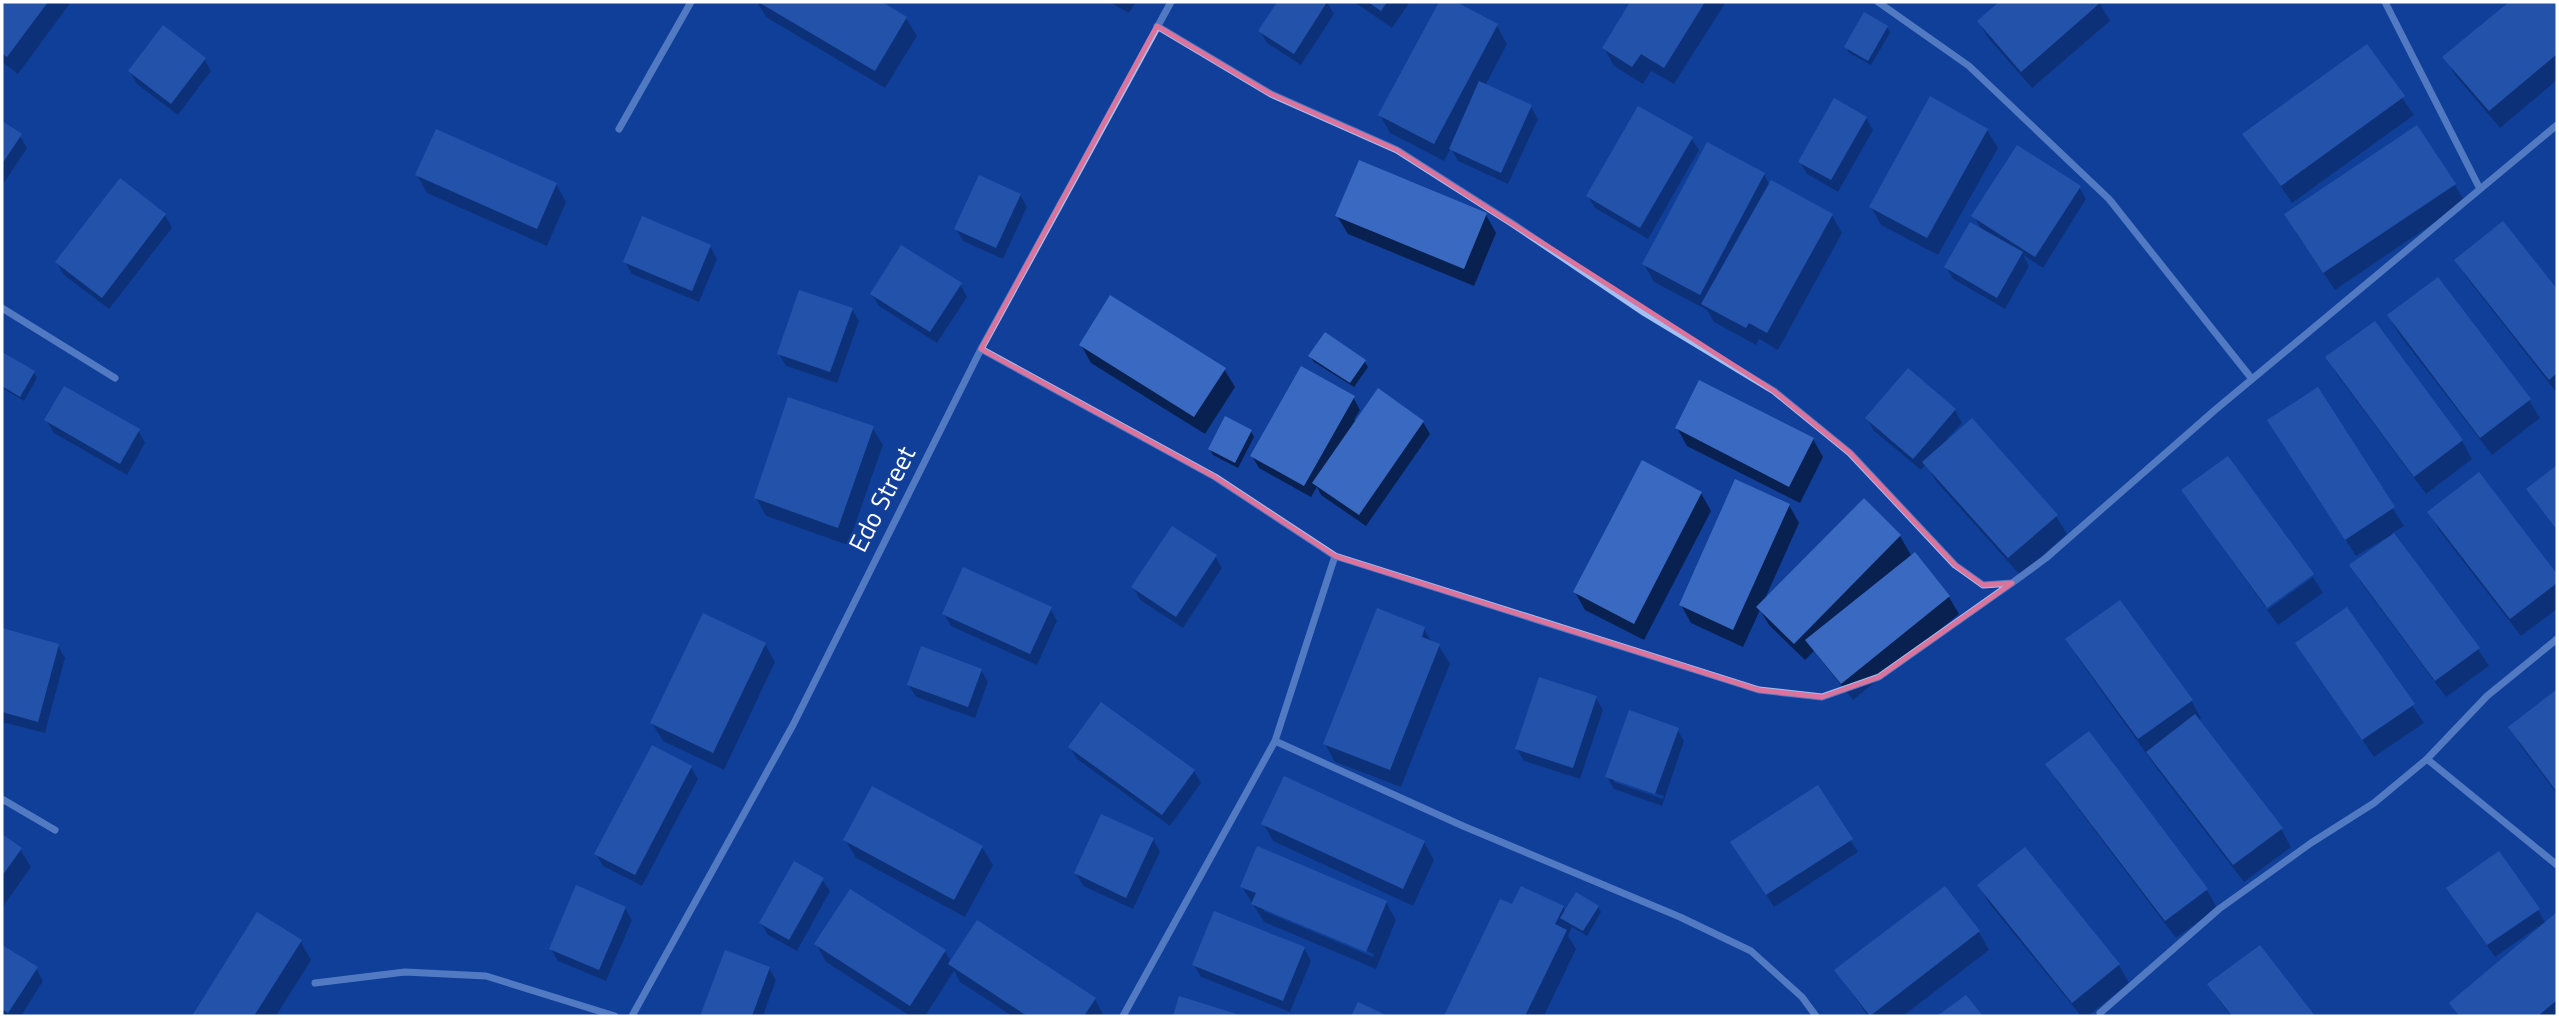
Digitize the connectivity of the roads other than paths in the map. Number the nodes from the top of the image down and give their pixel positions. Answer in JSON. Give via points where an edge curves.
{"nodes":[{"id":1,"x":691,"y":2,"type":"edge"},
{"id":2,"x":1171,"y":2,"type":"edge"},
{"id":3,"x":1878,"y":2,"type":"edge"},
{"id":4,"x":2385,"y":2,"type":"edge"},
{"id":5,"x":1157,"y":26,"type":"junction"},
{"id":6,"x":2557,"y":125,"type":"edge"},
{"id":7,"x":620,"y":129,"type":"dead end"},
{"id":8,"x":2480,"y":189,"type":"junction"},
{"id":9,"x":2,"y":308,"type":"edge"},
{"id":10,"x":981,"y":349,"type":"junction"},
{"id":11,"x":116,"y":378,"type":"dead end"},
{"id":12,"x":2252,"y":379,"type":"junction"},
{"id":13,"x":1335,"y":556,"type":"junction"},
{"id":14,"x":2012,"y":583,"type":"junction"},
{"id":15,"x":2557,"y":639,"type":"edge"},
{"id":16,"x":1275,"y":741,"type":"junction"},
{"id":17,"x":2427,"y":759,"type":"junction"},
{"id":18,"x":2,"y":799,"type":"edge"},
{"id":19,"x":55,"y":830,"type":"dead end"},
{"id":20,"x":2557,"y":865,"type":"edge"},
{"id":21,"x":315,"y":983,"type":"dead end"},
{"id":22,"x":2100,"y":1013,"type":"dead end"},
{"id":23,"x":615,"y":1016,"type":"edge"},
{"id":24,"x":632,"y":1016,"type":"edge"},
{"id":25,"x":1123,"y":1016,"type":"edge"},
{"id":26,"x":1816,"y":1016,"type":"edge"}],
"edges":[{"from":1,"to":7,"type":"street"},
{"from":2,"to":5,"type":"street","name":"Edo Street"},
{"from":3,"to":12,"type":"street","via":[[1969,65],[2109,199]]},
{"from":4,"to":8,"type":"street"},
{"from":5,"to":10,"type":"street","name":"Edo Street"},
{"from":5,"to":14,"type":"street","via":[[1271,94],[1397,150],[1645,313],[1774,391],[1850,453],[1955,565],[1983,585]]},
{"from":6,"to":8,"type":"street"},
{"from":8,"to":12,"type":"street"},
{"from":9,"to":11,"type":"street"},
{"from":10,"to":13,"type":"street","via":[[1215,477]]},
{"from":10,"to":24,"type":"street","name":"Edo Street","via":[[793,725]]},
{"from":12,"to":14,"type":"street"},
{"from":13,"to":14,"type":"street","via":[[1759,690],[1822,697],[1879,677]]},
{"from":13,"to":16,"type":"street"},
{"from":15,"to":17,"type":"street","via":[[2487,696]]},
{"from":16,"to":25,"type":"street"},
{"from":16,"to":26,"type":"street","via":[[1751,951],[1802,997]]},
{"from":17,"to":20,"type":"street"},
{"from":17,"to":22,"type":"street","via":[[2374,803],[2219,909]]},
{"from":18,"to":19,"type":"street"},
{"from":21,"to":23,"type":"street","via":[[405,972],[486,976]]}]}
